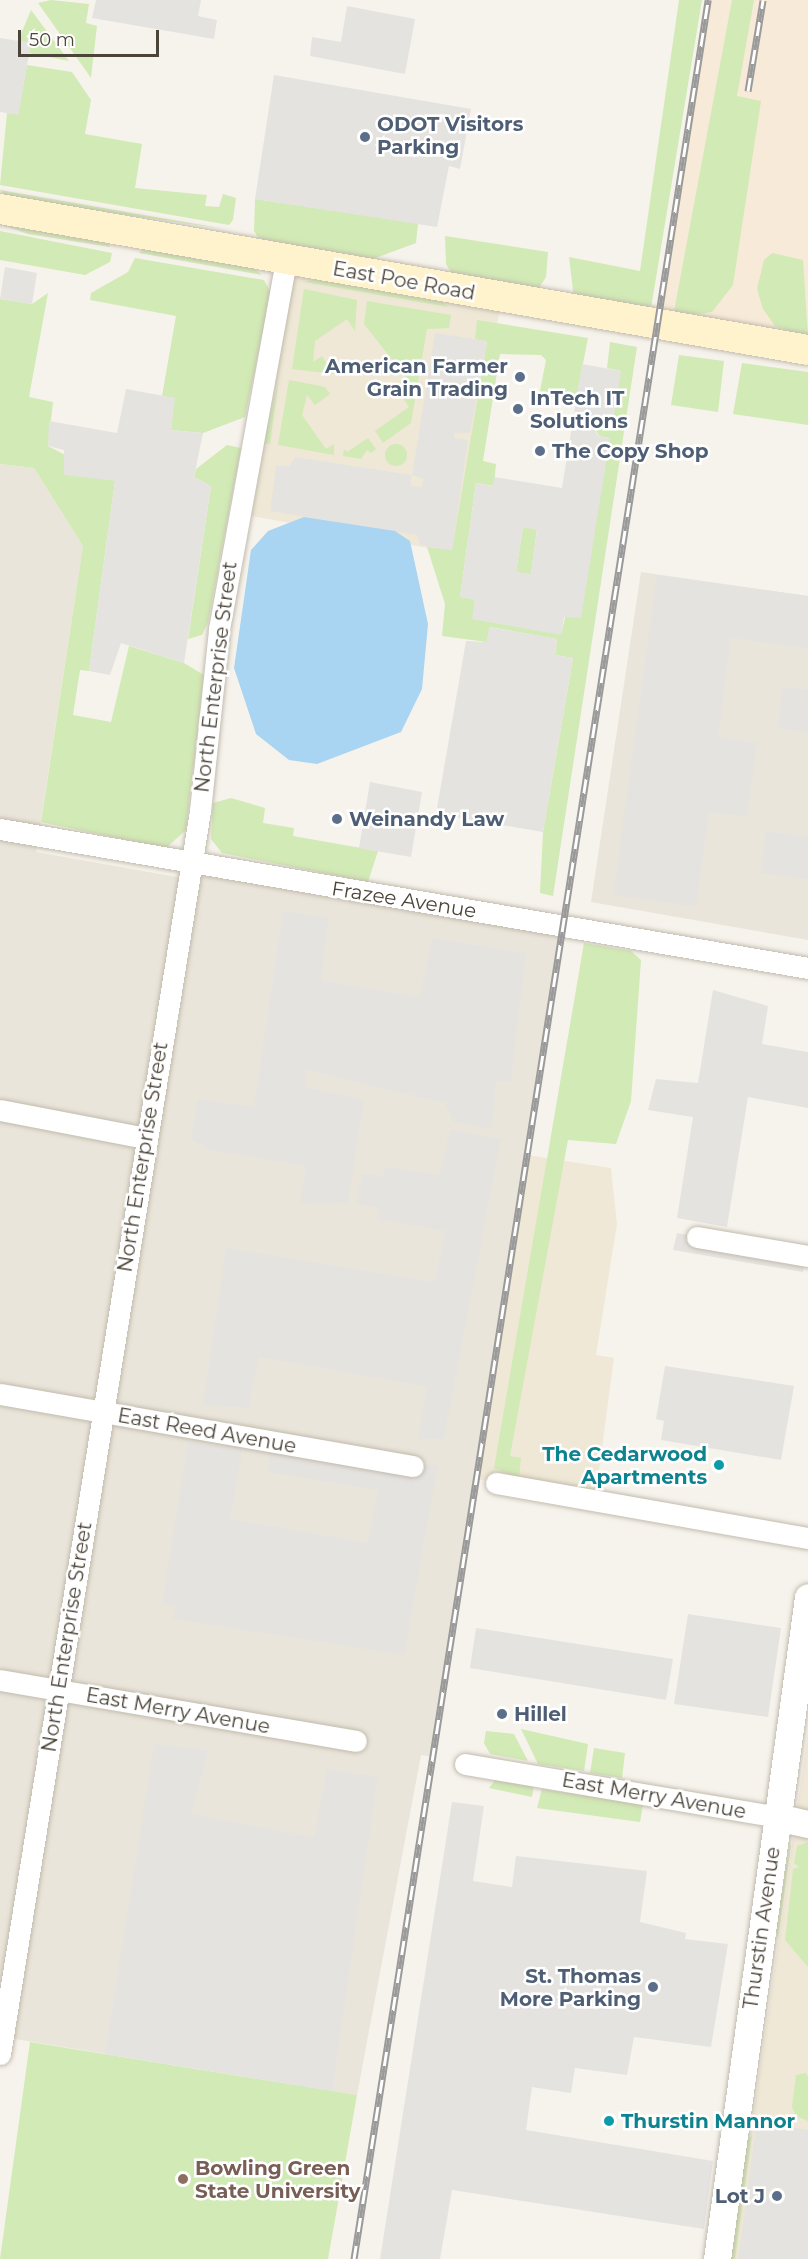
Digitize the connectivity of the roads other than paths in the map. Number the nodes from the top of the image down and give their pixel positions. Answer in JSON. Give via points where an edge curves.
{"nodes":[{"id":1,"x":0,"y":209,"type":"edge"},
{"id":2,"x":286,"y":261,"type":"junction"},
{"id":3,"x":808,"y":350,"type":"edge"},
{"id":4,"x":0,"y":829,"type":"edge"},
{"id":5,"x":190,"y":864,"type":"junction"},
{"id":6,"x":808,"y":968,"type":"edge"},
{"id":7,"x":0,"y":1110,"type":"edge"},
{"id":8,"x":146,"y":1138,"type":"junction"},
{"id":9,"x":697,"y":1237,"type":"dead end"},
{"id":10,"x":808,"y":1256,"type":"edge"},
{"id":11,"x":0,"y":1394,"type":"edge"},
{"id":12,"x":102,"y":1413,"type":"junction"},
{"id":13,"x":413,"y":1466,"type":"dead end"},
{"id":14,"x":496,"y":1482,"type":"dead end"},
{"id":15,"x":808,"y":1538,"type":"edge"},
{"id":16,"x":808,"y":1597,"type":"edge"},
{"id":17,"x":0,"y":1680,"type":"edge"},
{"id":18,"x":58,"y":1690,"type":"junction"},
{"id":19,"x":356,"y":1741,"type":"dead end"},
{"id":20,"x":465,"y":1764,"type":"dead end"},
{"id":21,"x":777,"y":1817,"type":"junction"},
{"id":22,"x":808,"y":1824,"type":"edge"},
{"id":23,"x":1,"y":2042,"type":"edge"},
{"id":24,"x":717,"y":2259,"type":"edge"}],
"edges":[{"from":1,"to":2,"type":"main road","name":"East Poe Road"},
{"from":2,"to":3,"type":"main road","name":"East Poe Road"},
{"from":2,"to":5,"type":"street","name":"North Enterprise Street","via":[[221,619]]},
{"from":4,"to":5,"type":"street","name":"Frazee Avenue"},
{"from":5,"to":6,"type":"street","name":"Frazee Avenue"},
{"from":5,"to":8,"type":"street","name":"North Enterprise Street"},
{"from":7,"to":8,"type":"street"},
{"from":8,"to":12,"type":"street","name":"North Enterprise Street"},
{"from":9,"to":10,"type":"street"},
{"from":11,"to":12,"type":"street","name":"East Reed Avenue"},
{"from":12,"to":13,"type":"street","name":"East Reed Avenue"},
{"from":12,"to":18,"type":"street","name":"North Enterprise Street"},
{"from":14,"to":15,"type":"street"},
{"from":16,"to":21,"type":"street","name":"Thurstin Avenue"},
{"from":17,"to":18,"type":"street","name":"East Merry Avenue"},
{"from":18,"to":19,"type":"street","name":"East Merry Avenue"},
{"from":18,"to":23,"type":"street","name":"North Enterprise Street"},
{"from":20,"to":21,"type":"street","name":"East Merry Avenue"},
{"from":21,"to":22,"type":"street","name":"East Merry Avenue"},
{"from":21,"to":24,"type":"street","name":"Thurstin Avenue"}]}
